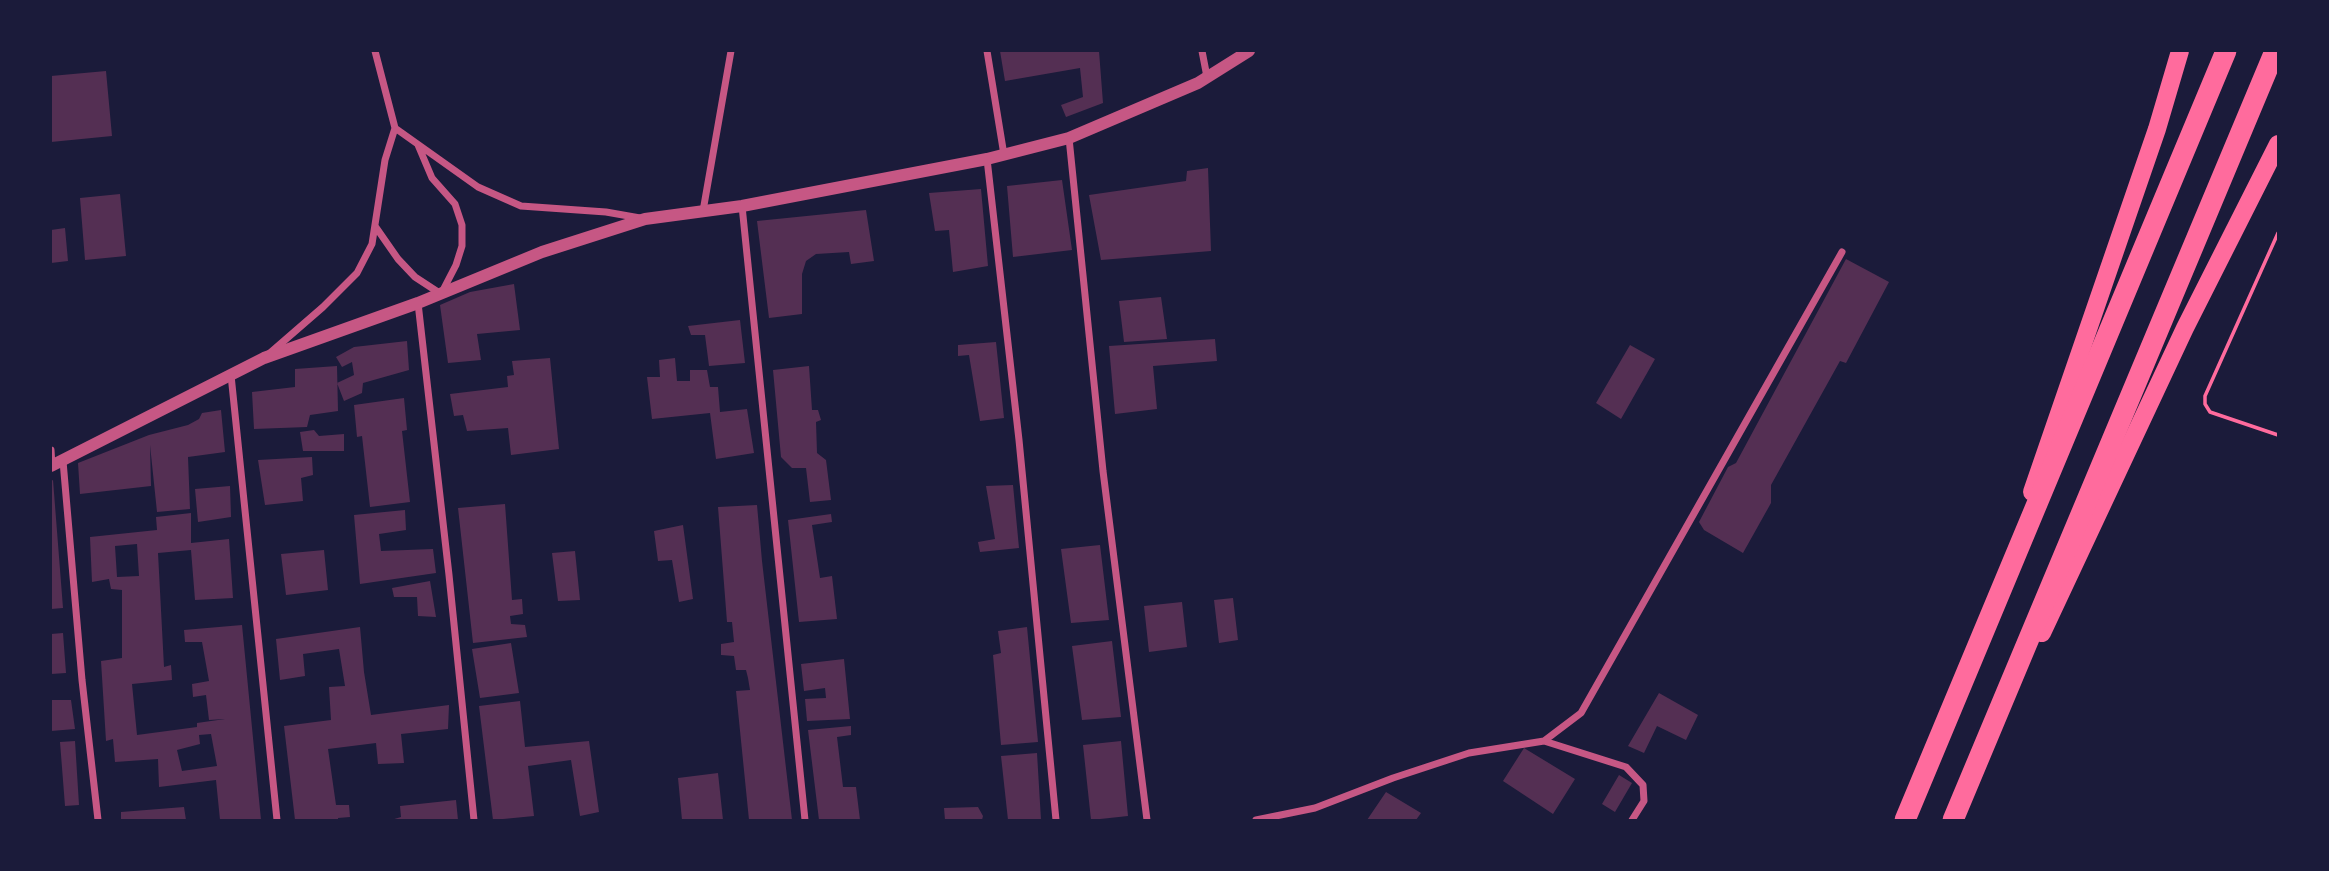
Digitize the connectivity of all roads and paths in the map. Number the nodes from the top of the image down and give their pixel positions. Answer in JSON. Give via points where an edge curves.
{"nodes":[{"id":1,"x":375,"y":51,"type":"edge"},
{"id":2,"x":731,"y":51,"type":"edge"},
{"id":3,"x":986,"y":51,"type":"edge"},
{"id":4,"x":1202,"y":51,"type":"edge"},
{"id":5,"x":1249,"y":51,"type":"edge"},
{"id":6,"x":2180,"y":51,"type":"edge"},
{"id":7,"x":2227,"y":51,"type":"edge"},
{"id":8,"x":2275,"y":51,"type":"edge"},
{"id":9,"x":1207,"y":77,"type":"junction"},
{"id":10,"x":395,"y":128,"type":"junction"},
{"id":11,"x":1069,"y":138,"type":"junction"},
{"id":12,"x":2278,"y":144,"type":"edge"},
{"id":13,"x":418,"y":145,"type":"junction"},
{"id":14,"x":1004,"y":155,"type":"junction"},
{"id":15,"x":988,"y":159,"type":"junction"},
{"id":16,"x":742,"y":206,"type":"junction"},
{"id":17,"x":703,"y":211,"type":"junction"},
{"id":18,"x":645,"y":219,"type":"junction"},
{"id":19,"x":375,"y":226,"type":"junction"},
{"id":20,"x":2278,"y":233,"type":"edge"},
{"id":21,"x":1842,"y":252,"type":"dead end"},
{"id":22,"x":441,"y":293,"type":"junction"},
{"id":23,"x":418,"y":303,"type":"junction"},
{"id":24,"x":264,"y":358,"type":"junction"},
{"id":25,"x":231,"y":374,"type":"junction"},
{"id":26,"x":2278,"y":435,"type":"edge"},
{"id":27,"x":51,"y":450,"type":"edge"},
{"id":28,"x":55,"y":464,"type":"edge"},
{"id":29,"x":1980,"y":642,"type":"junction"},
{"id":30,"x":1544,"y":741,"type":"junction"},
{"id":31,"x":98,"y":820,"type":"edge"},
{"id":32,"x":277,"y":820,"type":"edge"},
{"id":33,"x":474,"y":820,"type":"edge"},
{"id":34,"x":805,"y":820,"type":"edge"},
{"id":35,"x":1056,"y":820,"type":"edge"},
{"id":36,"x":1147,"y":820,"type":"edge"},
{"id":37,"x":1256,"y":820,"type":"edge"},
{"id":38,"x":1632,"y":820,"type":"edge"},
{"id":39,"x":1905,"y":820,"type":"edge"},
{"id":40,"x":1954,"y":820,"type":"edge"}],
"edges":[{"from":1,"to":10,"type":"street"},
{"from":2,"to":17,"type":"street"},
{"from":3,"to":14,"type":"street"},
{"from":4,"to":9,"type":"street"},
{"from":5,"to":9,"type":"street"},
{"from":6,"to":29,"type":"highway"},
{"from":7,"to":29,"type":"highway"},
{"from":8,"to":40,"type":"highway"},
{"from":9,"to":11,"type":"street"},
{"from":10,"to":13,"type":"street"},
{"from":10,"to":19,"type":"street"},
{"from":11,"to":14,"type":"street"},
{"from":11,"to":36,"type":"street","via":[[1103,471]]},
{"from":12,"to":40,"type":"highway","via":[[2185,328]]},
{"from":13,"to":18,"type":"street","via":[[478,187],[521,206]]},
{"from":13,"to":22,"type":"street","via":[[432,178],[455,204],[462,225],[462,246]]},
{"from":14,"to":15,"type":"street"},
{"from":15,"to":16,"type":"street"},
{"from":15,"to":35,"type":"street"},
{"from":16,"to":17,"type":"street"},
{"from":16,"to":34,"type":"street"},
{"from":17,"to":18,"type":"street"},
{"from":18,"to":22,"type":"street","via":[[542,252]]},
{"from":19,"to":22,"type":"street","via":[[415,277]]},
{"from":19,"to":24,"type":"street","via":[[372,244],[357,274]]},
{"from":20,"to":26,"type":"path","via":[[2204,404],[2210,412]]},
{"from":21,"to":30,"type":"street","via":[[1581,713]]},
{"from":22,"to":23,"type":"street"},
{"from":23,"to":24,"type":"street"},
{"from":23,"to":33,"type":"street"},
{"from":24,"to":25,"type":"street"},
{"from":25,"to":28,"type":"street"},
{"from":25,"to":32,"type":"street"},
{"from":27,"to":28,"type":"street"},
{"from":28,"to":31,"type":"street"},
{"from":29,"to":39,"type":"highway"},
{"from":30,"to":37,"type":"street","via":[[1469,753],[1315,808]]},
{"from":30,"to":38,"type":"street","via":[[1626,767],[1643,785],[1644,801]]}]}
